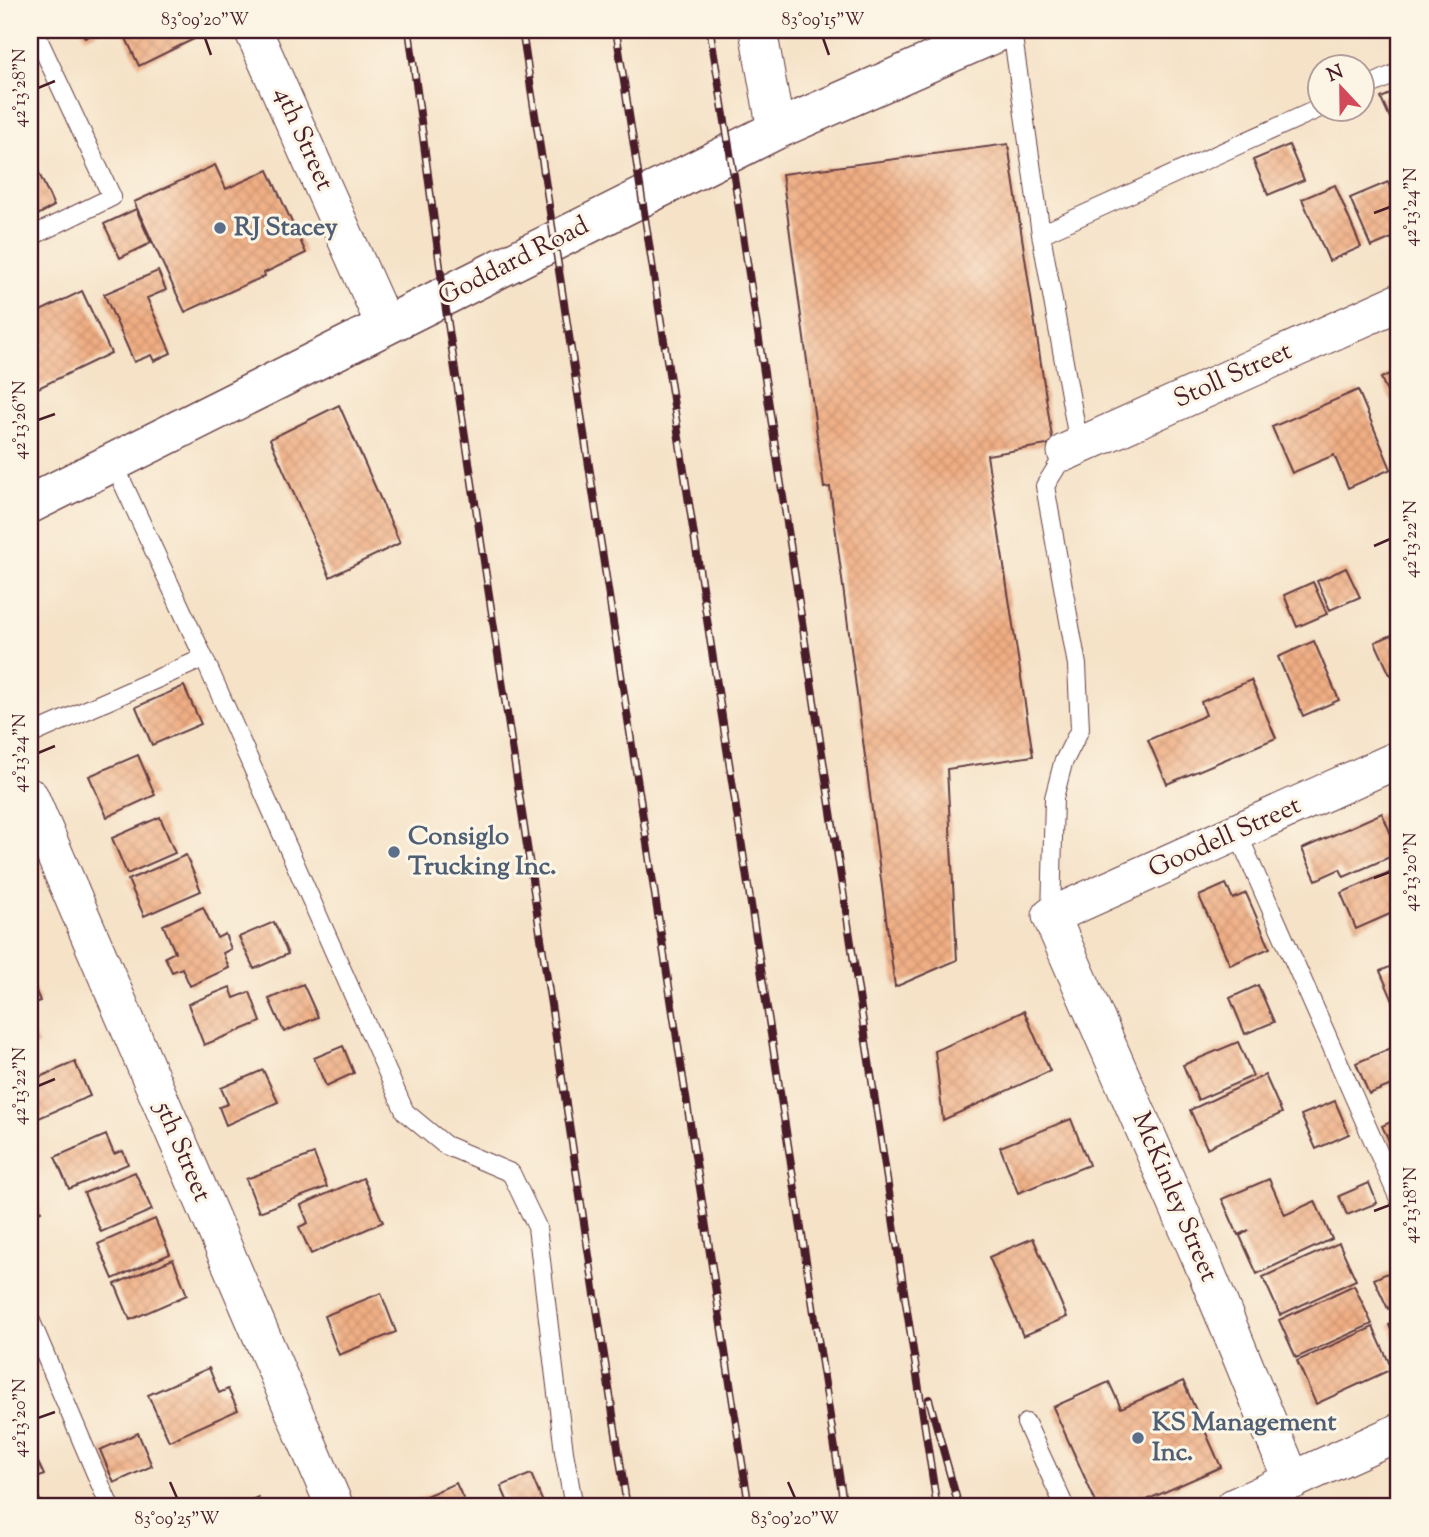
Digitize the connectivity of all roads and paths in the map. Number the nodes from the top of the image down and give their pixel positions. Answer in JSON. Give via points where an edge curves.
{"nodes":[{"id":1,"x":34,"y":30,"type":"edge"},
{"id":2,"x":253,"y":30,"type":"edge"},
{"id":3,"x":758,"y":30,"type":"edge"},
{"id":4,"x":1003,"y":30,"type":"edge"},
{"id":5,"x":1012,"y":30,"type":"edge"},
{"id":6,"x":1399,"y":72,"type":"edge"},
{"id":7,"x":1376,"y":83,"type":"edge"},
{"id":8,"x":1306,"y":115,"type":"edge"},
{"id":9,"x":776,"y":130,"type":"junction"},
{"id":10,"x":1041,"y":234,"type":"junction"},
{"id":11,"x":30,"y":237,"type":"edge"},
{"id":12,"x":1399,"y":302,"type":"edge"},
{"id":13,"x":385,"y":326,"type":"junction"},
{"id":14,"x":1073,"y":449,"type":"junction"},
{"id":15,"x":113,"y":462,"type":"junction"},
{"id":16,"x":30,"y":503,"type":"edge"},
{"id":17,"x":204,"y":658,"type":"junction"},
{"id":18,"x":30,"y":735,"type":"edge"},
{"id":19,"x":1399,"y":759,"type":"edge"},
{"id":20,"x":30,"y":797,"type":"edge"},
{"id":21,"x":1237,"y":832,"type":"junction"},
{"id":22,"x":1051,"y":916,"type":"junction"},
{"id":23,"x":1399,"y":1199,"type":"edge"},
{"id":24,"x":30,"y":1319,"type":"edge"},
{"id":25,"x":1026,"y":1423,"type":"dead end"},
{"id":26,"x":1399,"y":1432,"type":"edge"},
{"id":27,"x":1292,"y":1480,"type":"junction"},
{"id":28,"x":110,"y":1507,"type":"edge"},
{"id":29,"x":335,"y":1507,"type":"edge"},
{"id":30,"x":574,"y":1507,"type":"edge"},
{"id":31,"x":1065,"y":1507,"type":"edge"},
{"id":32,"x":1234,"y":1507,"type":"edge"}],
"edges":[{"from":1,"to":11,"type":"lane","via":[[112,197]]},
{"from":2,"to":13,"type":"street","name":"4th Street"},
{"from":3,"to":9,"type":"street"},
{"from":4,"to":9,"type":"street","name":"Goddard Road"},
{"from":5,"to":10,"type":"lane"},
{"from":6,"to":7,"type":"lane"},
{"from":8,"to":10,"type":"lane"},
{"from":9,"to":13,"type":"street","name":"Goddard Road"},
{"from":10,"to":14,"type":"lane"},
{"from":12,"to":14,"type":"street","name":"Stoll Street"},
{"from":13,"to":15,"type":"street","name":"Goddard Road"},
{"from":14,"to":22,"type":"lane","via":[[1045,486],[1077,666],[1080,729],[1063,763],[1054,798]]},
{"from":15,"to":16,"type":"street","name":"Goddard Road"},
{"from":15,"to":17,"type":"lane"},
{"from":17,"to":18,"type":"lane"},
{"from":17,"to":30,"type":"lane","via":[[405,1112],[444,1145],[511,1174],[537,1227]]},
{"from":19,"to":21,"type":"street","name":"Goodell Street"},
{"from":20,"to":29,"type":"street","name":"5th Street"},
{"from":21,"to":22,"type":"street","name":"Goodell Street"},
{"from":21,"to":23,"type":"lane"},
{"from":22,"to":27,"type":"street","name":"McKinley Street"},
{"from":24,"to":28,"type":"lane"},
{"from":25,"to":31,"type":"lane"},
{"from":26,"to":27,"type":"street"},
{"from":27,"to":32,"type":"street"}]}
